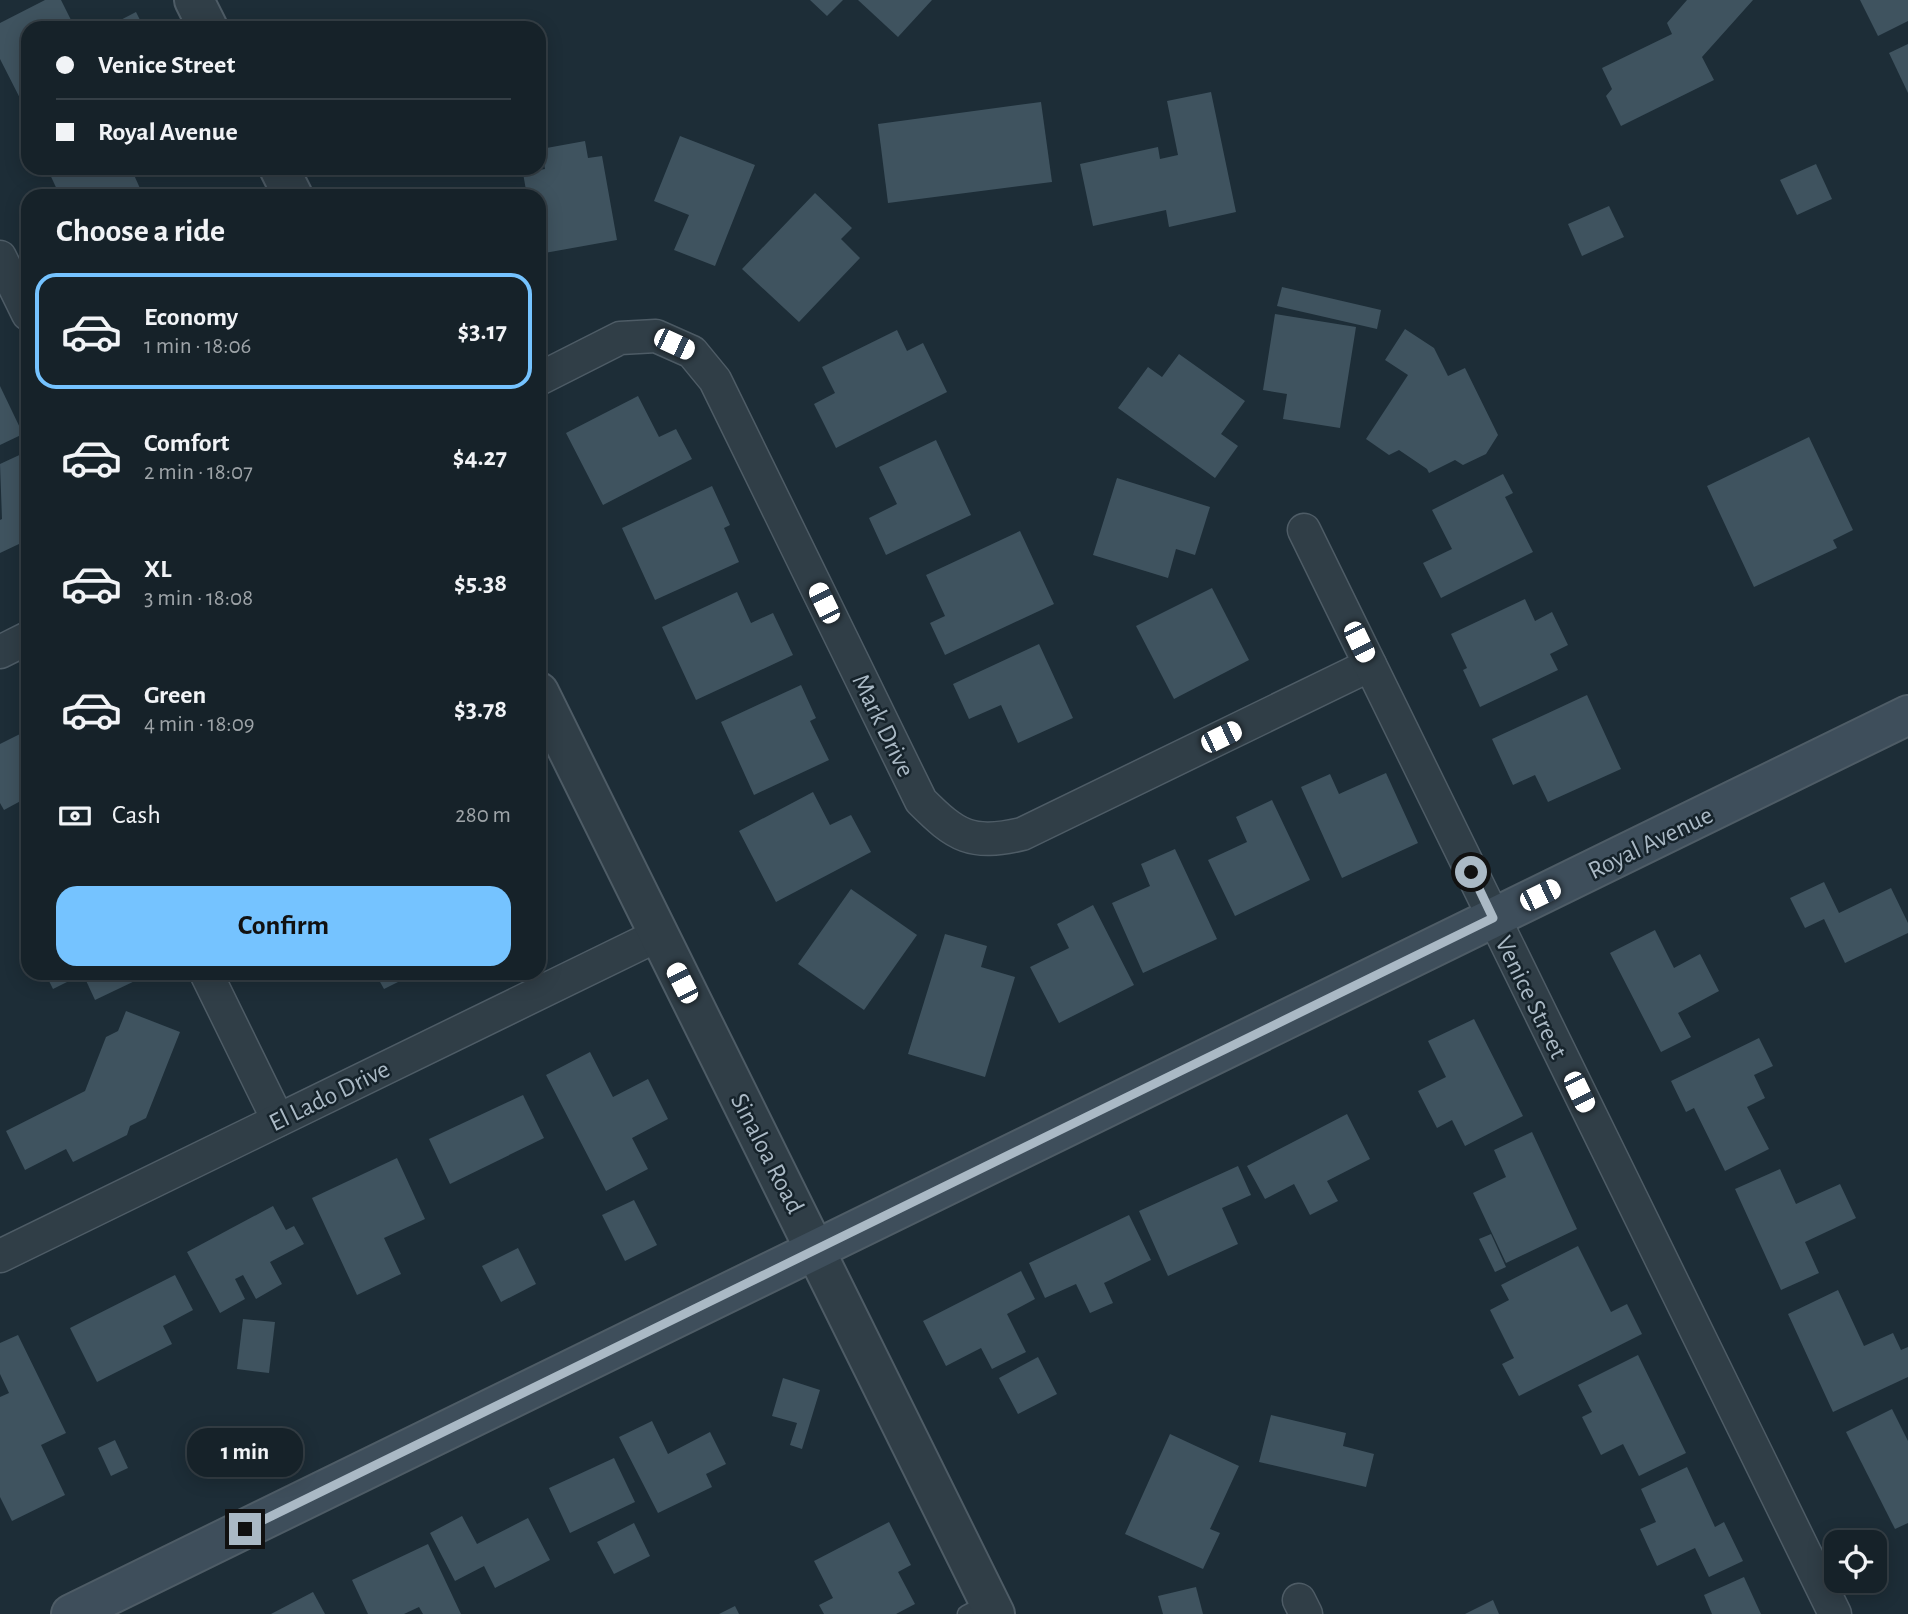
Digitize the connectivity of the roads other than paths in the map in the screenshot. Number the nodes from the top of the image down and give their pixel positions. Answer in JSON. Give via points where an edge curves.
{"nodes":[{"id":1,"x":194,"y":0,"type":"edge"},
{"id":2,"x":204,"y":21,"type":"edge"},
{"id":3,"x":0,"y":257,"type":"edge"},
{"id":4,"x":21,"y":300,"type":"edge"},
{"id":5,"x":546,"y":375,"type":"edge"},
{"id":6,"x":1304,"y":530,"type":"dead end"},
{"id":7,"x":21,"y":642,"type":"edge"},
{"id":8,"x":0,"y":652,"type":"edge"},
{"id":9,"x":1370,"y":665,"type":"junction"},
{"id":10,"x":546,"y":706,"type":"edge"},
{"id":11,"x":1908,"y":715,"type":"edge"},
{"id":12,"x":1493,"y":918,"type":"junction"},
{"id":13,"x":657,"y":935,"type":"junction"},
{"id":14,"x":209,"y":980,"type":"edge"},
{"id":15,"x":278,"y":1120,"type":"junction"},
{"id":16,"x":816,"y":1249,"type":"junction"},
{"id":17,"x":0,"y":1256,"type":"edge"},
{"id":18,"x":984,"y":1610,"type":"edge"},
{"id":19,"x":71,"y":1614,"type":"edge"},
{"id":20,"x":1835,"y":1614,"type":"edge"}],
"edges":[{"from":1,"to":2,"type":"street"},
{"from":3,"to":4,"type":"street"},
{"from":5,"to":9,"type":"street","name":"Mark Drive","via":[[620,338],[656,336],[692,352],[715,380],[921,800],[946,826],[971,838],[998,840],[1021,834]]},
{"from":6,"to":9,"type":"street","name":"Venice Street"},
{"from":7,"to":8,"type":"street"},
{"from":9,"to":12,"type":"street","name":"Venice Street"},
{"from":10,"to":13,"type":"street","name":"Sinaloa Road"},
{"from":11,"to":12,"type":"main road","name":"Royal Avenue"},
{"from":12,"to":16,"type":"main road","name":"Royal Avenue"},
{"from":12,"to":20,"type":"street","name":"Venice Street"},
{"from":13,"to":15,"type":"street","name":"El Lado Drive"},
{"from":13,"to":16,"type":"street","name":"Sinaloa Road"},
{"from":14,"to":15,"type":"street"},
{"from":15,"to":17,"type":"street","name":"El Lado Drive"},
{"from":16,"to":18,"type":"street","name":"Sinaloa Road"},
{"from":16,"to":19,"type":"main road","name":"Royal Avenue"}]}
